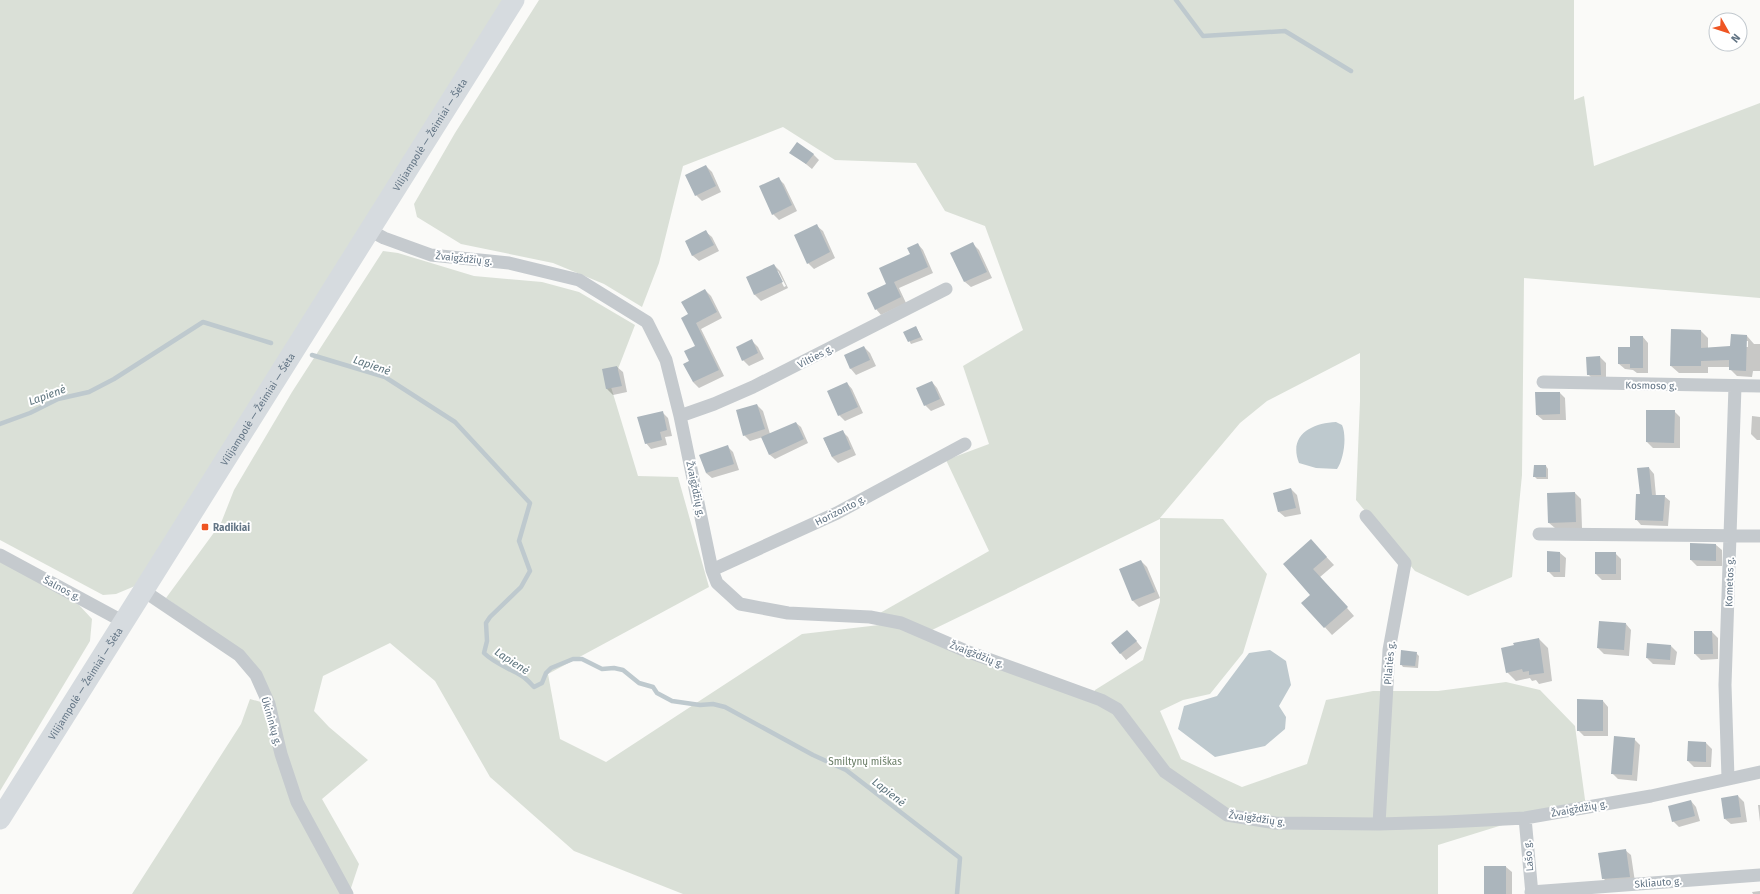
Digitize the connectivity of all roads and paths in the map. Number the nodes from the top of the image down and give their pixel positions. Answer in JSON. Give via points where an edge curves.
{"nodes":[{"id":1,"x":514,"y":0,"type":"edge"},
{"id":2,"x":369,"y":230,"type":"junction"},
{"id":3,"x":946,"y":289,"type":"dead end"},
{"id":4,"x":1542,"y":382,"type":"dead end"},
{"id":5,"x":1735,"y":386,"type":"junction"},
{"id":6,"x":1760,"y":386,"type":"edge"},
{"id":7,"x":680,"y":416,"type":"junction"},
{"id":8,"x":965,"y":444,"type":"dead end"},
{"id":9,"x":1366,"y":516,"type":"dead end"},
{"id":10,"x":1539,"y":534,"type":"dead end"},
{"id":11,"x":1731,"y":535,"type":"junction"},
{"id":12,"x":1760,"y":536,"type":"edge"},
{"id":13,"x":0,"y":555,"type":"edge"},
{"id":14,"x":712,"y":570,"type":"junction"},
{"id":15,"x":144,"y":591,"type":"junction"},
{"id":16,"x":124,"y":622,"type":"junction"},
{"id":17,"x":1760,"y":772,"type":"edge"},
{"id":18,"x":1728,"y":778,"type":"junction"},
{"id":19,"x":1525,"y":818,"type":"junction"},
{"id":20,"x":0,"y":819,"type":"edge"},
{"id":21,"x":1378,"y":824,"type":"junction"},
{"id":22,"x":1760,"y":875,"type":"edge"},
{"id":23,"x":1664,"y":888,"type":"edge"},
{"id":24,"x":1531,"y":893,"type":"edge"},
{"id":25,"x":347,"y":894,"type":"edge"}],
"edges":[{"from":1,"to":2,"type":"main road","name":"Vilijampolė — Žeimiai — Šėta"},
{"from":2,"to":7,"type":"street","name":"Žvaigždžių g.","via":[[431,255],[509,263],[579,280],[647,322],[666,360]]},
{"from":2,"to":15,"type":"main road","name":"Vilijampolė — Žeimiai — Šėta"},
{"from":3,"to":7,"type":"street","name":"Vilties g.","via":[[754,387]]},
{"from":4,"to":5,"type":"street","name":"Kosmoso g."},
{"from":5,"to":6,"type":"street","name":"Kosmoso g."},
{"from":5,"to":11,"type":"street","name":"Kometos g."},
{"from":7,"to":14,"type":"street","name":"Žvaigždžių g."},
{"from":8,"to":14,"type":"street","name":"Horizonto g.","via":[[837,513]]},
{"from":9,"to":21,"type":"street","name":"Pilaitės g.","via":[[1405,563],[1389,650]]},
{"from":10,"to":11,"type":"street"},
{"from":11,"to":12,"type":"street"},
{"from":11,"to":18,"type":"street","name":"Kometos g.","via":[[1726,685]]},
{"from":13,"to":16,"type":"street","name":"Šalnos g."},
{"from":14,"to":21,"type":"street","name":"Žvaigždžių g.","via":[[717,583],[740,604],[788,612],[870,617],[901,623],[966,651],[1101,700],[1117,709],[1165,772],[1227,815],[1275,823]]},
{"from":15,"to":16,"type":"main road","name":"Vilijampolė — Žeimiai — Šėta"},
{"from":15,"to":25,"type":"street","name":"Ūkininkų g.","via":[[239,655],[256,675],[269,704],[281,754],[298,802]]},
{"from":16,"to":20,"type":"main road","name":"Vilijampolė — Žeimiai — Šėta"},
{"from":17,"to":18,"type":"street","name":"Žvaigždžių g."},
{"from":18,"to":19,"type":"street","name":"Žvaigždžių g.","via":[[1651,796]]},
{"from":19,"to":21,"type":"street","name":"Žvaigždžių g."},
{"from":19,"to":24,"type":"street","name":"Lašo g."},
{"from":22,"to":23,"type":"street","name":"Skliauto g."},
{"from":23,"to":24,"type":"street","name":"Skliauto g."}]}
